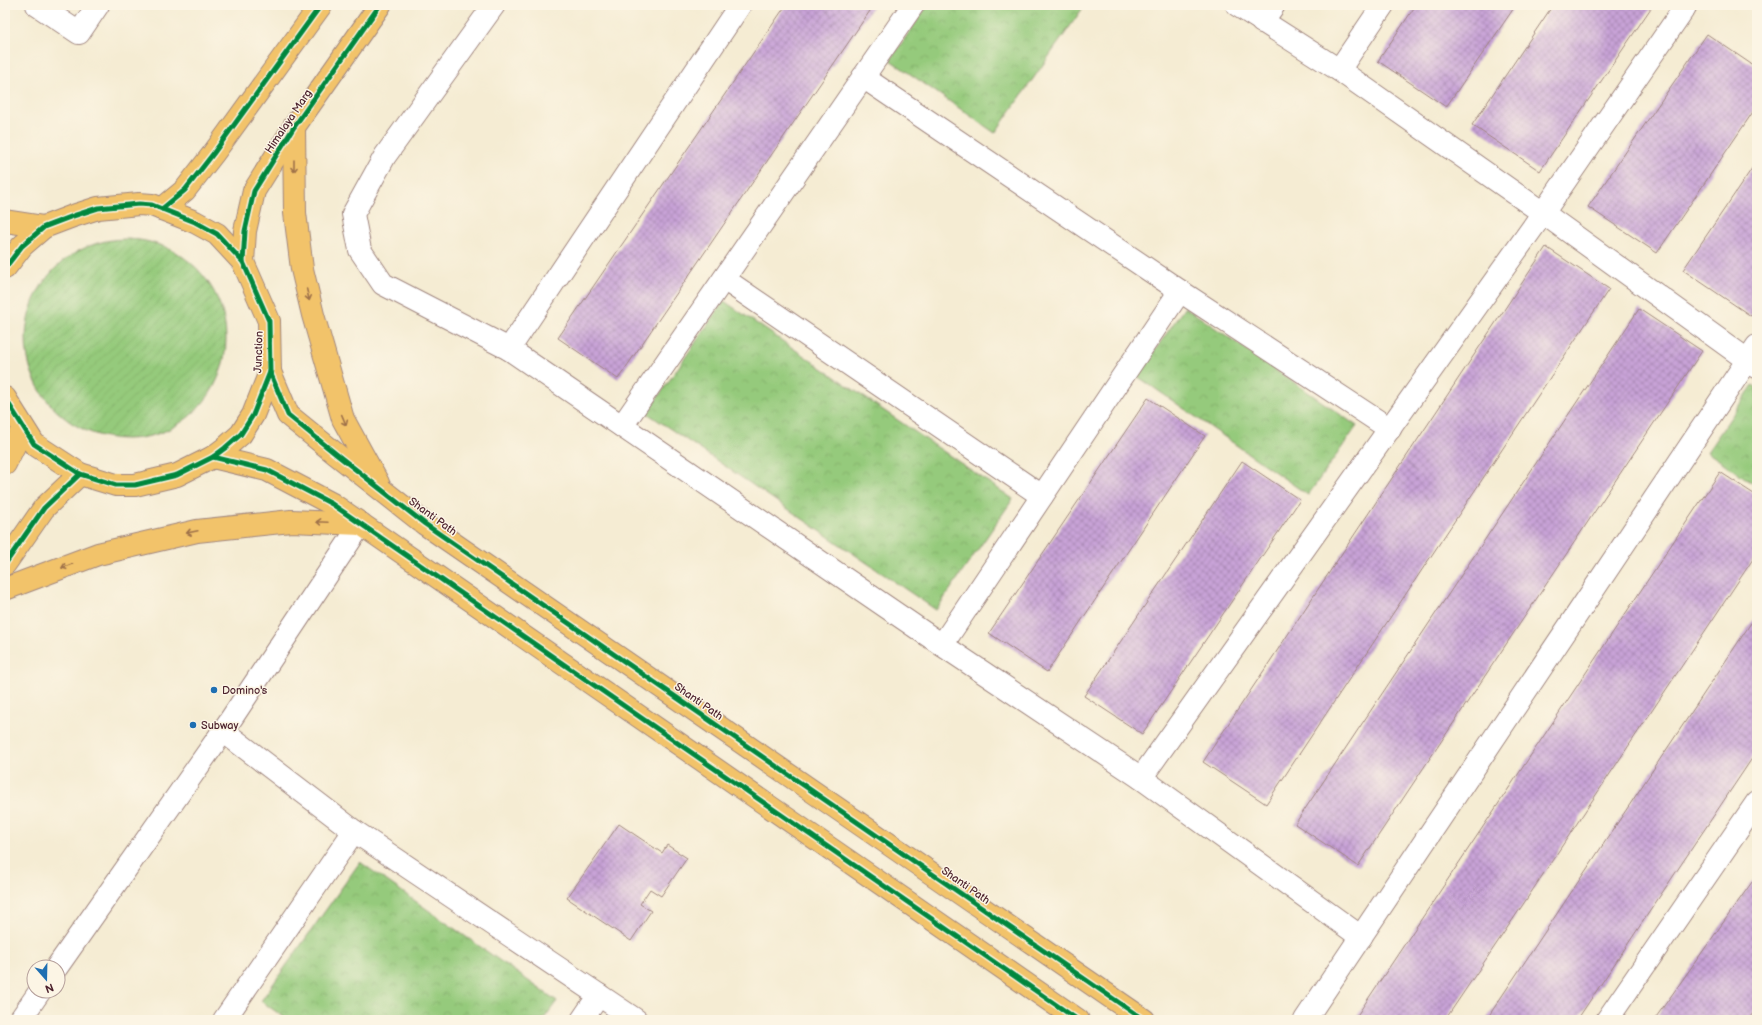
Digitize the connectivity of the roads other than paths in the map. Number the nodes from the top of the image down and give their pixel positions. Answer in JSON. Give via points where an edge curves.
{"nodes":[{"id":1,"x":37,"y":5,"type":"edge"},
{"id":2,"x":98,"y":5,"type":"edge"},
{"id":3,"x":321,"y":5,"type":"edge"},
{"id":4,"x":380,"y":5,"type":"edge"},
{"id":5,"x":494,"y":5,"type":"edge"},
{"id":6,"x":740,"y":5,"type":"edge"},
{"id":7,"x":913,"y":5,"type":"edge"},
{"id":8,"x":1236,"y":5,"type":"edge"},
{"id":9,"x":1384,"y":5,"type":"edge"},
{"id":10,"x":1685,"y":7,"type":"dead end"},
{"id":11,"x":1268,"y":14,"type":"edge"},
{"id":12,"x":1339,"y":70,"type":"junction"},
{"id":13,"x":863,"y":77,"type":"junction"},
{"id":14,"x":294,"y":128,"type":"junction"},
{"id":15,"x":162,"y":209,"type":"junction"},
{"id":16,"x":1543,"y":213,"type":"junction"},
{"id":17,"x":5,"y":221,"type":"edge"},
{"id":18,"x":44,"y":227,"type":"junction"},
{"id":19,"x":243,"y":262,"type":"junction"},
{"id":20,"x":5,"y":268,"type":"edge"},
{"id":21,"x":724,"y":278,"type":"junction"},
{"id":22,"x":1180,"y":291,"type":"junction"},
{"id":23,"x":509,"y":349,"type":"junction"},
{"id":24,"x":1754,"y":358,"type":"edge"},
{"id":25,"x":270,"y":372,"type":"junction"},
{"id":26,"x":5,"y":398,"type":"edge"},
{"id":27,"x":622,"y":426,"type":"junction"},
{"id":28,"x":23,"y":428,"type":"junction"},
{"id":29,"x":1390,"y":429,"type":"junction"},
{"id":30,"x":213,"y":457,"type":"junction"},
{"id":31,"x":5,"y":464,"type":"edge"},
{"id":32,"x":80,"y":474,"type":"junction"},
{"id":33,"x":382,"y":490,"type":"junction"},
{"id":34,"x":1042,"y":496,"type":"junction"},
{"id":35,"x":361,"y":524,"type":"junction"},
{"id":36,"x":5,"y":564,"type":"edge"},
{"id":37,"x":5,"y":589,"type":"edge"},
{"id":38,"x":942,"y":645,"type":"junction"},
{"id":39,"x":222,"y":731,"type":"junction"},
{"id":40,"x":1141,"y":778,"type":"junction"},
{"id":41,"x":1757,"y":802,"type":"edge"},
{"id":42,"x":354,"y":831,"type":"junction"},
{"id":43,"x":1361,"y":937,"type":"junction"},
{"id":44,"x":63,"y":959,"type":"edge"},
{"id":45,"x":599,"y":995,"type":"junction"},
{"id":46,"x":34,"y":999,"type":"edge"},
{"id":47,"x":20,"y":1020,"type":"edge"},
{"id":48,"x":224,"y":1020,"type":"edge"},
{"id":49,"x":582,"y":1020,"type":"edge"},
{"id":50,"x":636,"y":1020,"type":"edge"},
{"id":51,"x":1078,"y":1020,"type":"edge"},
{"id":52,"x":1144,"y":1020,"type":"edge"},
{"id":53,"x":1305,"y":1020,"type":"edge"},
{"id":54,"x":1607,"y":1020,"type":"edge"}],
"edges":[{"from":1,"to":2,"type":"street","via":[[79,33]]},
{"from":3,"to":15,"type":"main road","via":[[185,190]]},
{"from":4,"to":14,"type":"main road","name":"Himalaya Marg"},
{"from":5,"to":23,"type":"street","via":[[385,156],[353,214],[360,250],[383,284]]},
{"from":6,"to":23,"type":"street"},
{"from":7,"to":13,"type":"street"},
{"from":8,"to":11,"type":"street"},
{"from":9,"to":12,"type":"street"},
{"from":10,"to":16,"type":"street"},
{"from":11,"to":12,"type":"street"},
{"from":12,"to":16,"type":"street"},
{"from":13,"to":21,"type":"street"},
{"from":13,"to":22,"type":"street"},
{"from":14,"to":19,"type":"main road","name":"Himalaya Marg","via":[[254,192],[245,231]]},
{"from":14,"to":33,"type":"main road","one_way":true,"via":[[295,213],[302,269],[313,315],[343,419]]},
{"from":15,"to":18,"type":"main road","name":"Junction","via":[[138,204],[98,208]]},
{"from":15,"to":19,"type":"main road","name":"Junction","via":[[217,234]]},
{"from":16,"to":24,"type":"street"},
{"from":16,"to":29,"type":"street"},
{"from":17,"to":18,"type":"main road"},
{"from":18,"to":20,"type":"main road","name":"Junction","via":[[22,246]]},
{"from":19,"to":25,"type":"main road","name":"Junction","via":[[269,321]]},
{"from":21,"to":27,"type":"street"},
{"from":21,"to":34,"type":"street"},
{"from":22,"to":29,"type":"street"},
{"from":22,"to":34,"type":"street"},
{"from":23,"to":27,"type":"street"},
{"from":24,"to":43,"type":"street"},
{"from":25,"to":30,"type":"main road","name":"Junction","via":[[253,415],[241,434]]},
{"from":25,"to":33,"type":"main road","name":"Shanti Path","via":[[288,414]]},
{"from":26,"to":28,"type":"main road","name":"Junction"},
{"from":27,"to":38,"type":"street"},
{"from":28,"to":31,"type":"main road"},
{"from":28,"to":32,"type":"main road","name":"Junction","via":[[34,444]]},
{"from":29,"to":40,"type":"street"},
{"from":30,"to":32,"type":"main road","name":"Junction","via":[[177,475],[134,485],[116,485]]},
{"from":30,"to":35,"type":"main road","via":[[267,470],[332,504]]},
{"from":32,"to":36,"type":"main road","via":[[44,508]]},
{"from":33,"to":52,"type":"main road","name":"Shanti Path","via":[[431,528]]},
{"from":34,"to":38,"type":"street"},
{"from":35,"to":37,"type":"main road","one_way":true,"via":[[291,521],[197,531],[98,554]]},
{"from":35,"to":39,"type":"street"},
{"from":35,"to":51,"type":"main road"},
{"from":38,"to":40,"type":"street"},
{"from":39,"to":42,"type":"street"},
{"from":39,"to":44,"type":"street"},
{"from":40,"to":43,"type":"street"},
{"from":41,"to":54,"type":"street"},
{"from":42,"to":45,"type":"street"},
{"from":42,"to":48,"type":"street"},
{"from":43,"to":53,"type":"street"},
{"from":45,"to":49,"type":"street"},
{"from":45,"to":50,"type":"street"},
{"from":46,"to":47,"type":"street"}]}
